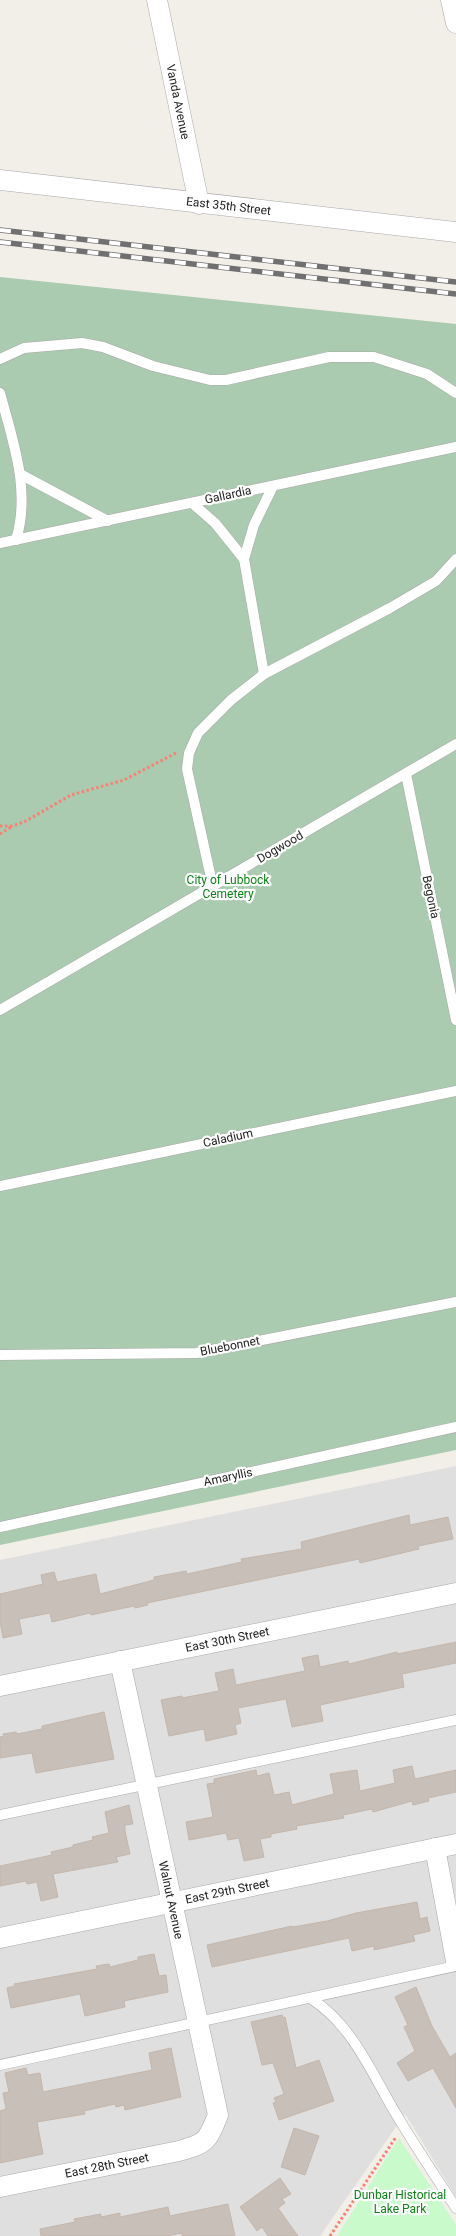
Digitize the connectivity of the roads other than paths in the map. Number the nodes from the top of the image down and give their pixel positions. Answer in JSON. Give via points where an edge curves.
{"nodes":[{"id":1,"x":157,"y":0,"type":"edge"},
{"id":2,"x":451,"y":0,"type":"edge"},
{"id":3,"x":456,"y":23,"type":"edge"},
{"id":4,"x":0,"y":180,"type":"edge"},
{"id":5,"x":199,"y":204,"type":"junction"},
{"id":6,"x":456,"y":232,"type":"edge"},
{"id":7,"x":0,"y":359,"type":"edge"},
{"id":8,"x":0,"y":393,"type":"edge"},
{"id":9,"x":456,"y":393,"type":"edge"},
{"id":10,"x":456,"y":447,"type":"edge"},
{"id":11,"x":20,"y":474,"type":"junction"},
{"id":12,"x":273,"y":486,"type":"junction"},
{"id":13,"x":192,"y":503,"type":"junction"},
{"id":14,"x":108,"y":521,"type":"junction"},
{"id":15,"x":16,"y":540,"type":"junction"},
{"id":16,"x":0,"y":543,"type":"edge"},
{"id":17,"x":244,"y":558,"type":"junction"},
{"id":18,"x":456,"y":560,"type":"edge"},
{"id":19,"x":264,"y":674,"type":"junction"},
{"id":20,"x":456,"y":744,"type":"edge"},
{"id":21,"x":406,"y":774,"type":"junction"},
{"id":22,"x":213,"y":887,"type":"junction"},
{"id":23,"x":0,"y":1010,"type":"edge"},
{"id":24,"x":456,"y":1020,"type":"edge"},
{"id":25,"x":456,"y":1091,"type":"edge"},
{"id":26,"x":0,"y":1186,"type":"edge"},
{"id":27,"x":456,"y":1302,"type":"edge"},
{"id":28,"x":0,"y":1356,"type":"edge"},
{"id":29,"x":456,"y":1428,"type":"edge"},
{"id":30,"x":0,"y":1527,"type":"edge"},
{"id":31,"x":456,"y":1593,"type":"edge"},
{"id":32,"x":120,"y":1661,"type":"junction"},
{"id":33,"x":0,"y":1686,"type":"edge"},
{"id":34,"x":456,"y":1720,"type":"edge"},
{"id":35,"x":146,"y":1784,"type":"junction"},
{"id":36,"x":0,"y":1815,"type":"edge"},
{"id":37,"x":456,"y":1844,"type":"edge"},
{"id":38,"x":435,"y":1848,"type":"junction"},
{"id":39,"x":172,"y":1903,"type":"junction"},
{"id":40,"x":0,"y":1938,"type":"edge"},
{"id":41,"x":456,"y":1961,"type":"edge"},
{"id":42,"x":456,"y":1966,"type":"edge"},
{"id":43,"x":310,"y":1998,"type":"junction"},
{"id":44,"x":198,"y":2023,"type":"junction"},
{"id":45,"x":0,"y":2065,"type":"edge"},
{"id":46,"x":209,"y":2137,"type":"joint"},
{"id":47,"x":0,"y":2188,"type":"edge"},
{"id":48,"x":456,"y":2208,"type":"edge"}],
"edges":[{"from":1,"to":5,"type":"street","name":"Vanda Avenue"},
{"from":2,"to":3,"type":"street"},
{"from":4,"to":5,"type":"street","name":"East 35th Street"},
{"from":5,"to":6,"type":"street","name":"East 35th Street"},
{"from":7,"to":9,"type":"lane","via":[[24,348],[82,343],[103,347],[153,366],[210,380],[226,380],[329,358],[374,357],[427,374]]},
{"from":8,"to":11,"type":"lane"},
{"from":10,"to":12,"type":"lane","name":"Gallardia"},
{"from":11,"to":14,"type":"lane"},
{"from":11,"to":15,"type":"lane","via":[[22,522]]},
{"from":12,"to":13,"type":"lane","name":"Gallardia"},
{"from":12,"to":17,"type":"lane","via":[[254,525]]},
{"from":13,"to":14,"type":"lane","name":"Gallardia"},
{"from":13,"to":17,"type":"lane","via":[[215,523]]},
{"from":14,"to":15,"type":"lane","name":"Gallardia"},
{"from":15,"to":16,"type":"lane","name":"Gallardia"},
{"from":17,"to":19,"type":"lane"},
{"from":18,"to":19,"type":"lane","via":[[436,581]]},
{"from":19,"to":22,"type":"lane","via":[[231,700],[198,733],[192,744],[187,769]]},
{"from":20,"to":21,"type":"lane","name":"Dogwood"},
{"from":21,"to":22,"type":"lane","name":"Dogwood"},
{"from":21,"to":24,"type":"lane","name":"Begonia"},
{"from":22,"to":23,"type":"lane","name":"Dogwood"},
{"from":25,"to":26,"type":"lane","name":"Caladium"},
{"from":27,"to":28,"type":"lane","name":"Bluebonnet","via":[[197,1353]]},
{"from":29,"to":30,"type":"lane","name":"Amaryllis"},
{"from":31,"to":32,"type":"street","name":"East 30th Street"},
{"from":32,"to":33,"type":"street","name":"East 30th Street"},
{"from":32,"to":35,"type":"street","name":"Walnut Avenue"},
{"from":34,"to":35,"type":"lane"},
{"from":35,"to":36,"type":"lane"},
{"from":35,"to":39,"type":"street","name":"Walnut Avenue"},
{"from":37,"to":38,"type":"street","name":"East 29th Street"},
{"from":38,"to":39,"type":"street","name":"East 29th Street"},
{"from":38,"to":41,"type":"street"},
{"from":39,"to":40,"type":"street","name":"East 29th Street"},
{"from":39,"to":44,"type":"street","name":"Walnut Avenue"},
{"from":42,"to":43,"type":"lane"},
{"from":43,"to":44,"type":"lane"},
{"from":43,"to":48,"type":"lane","via":[[327,2009],[347,2030]]},
{"from":44,"to":45,"type":"lane"},
{"from":44,"to":46,"type":"street","name":"Walnut Avenue","via":[[218,2115]]},
{"from":46,"to":47,"type":"street","name":"East 28th Street","via":[[200,2145],[179,2151]]}]}
